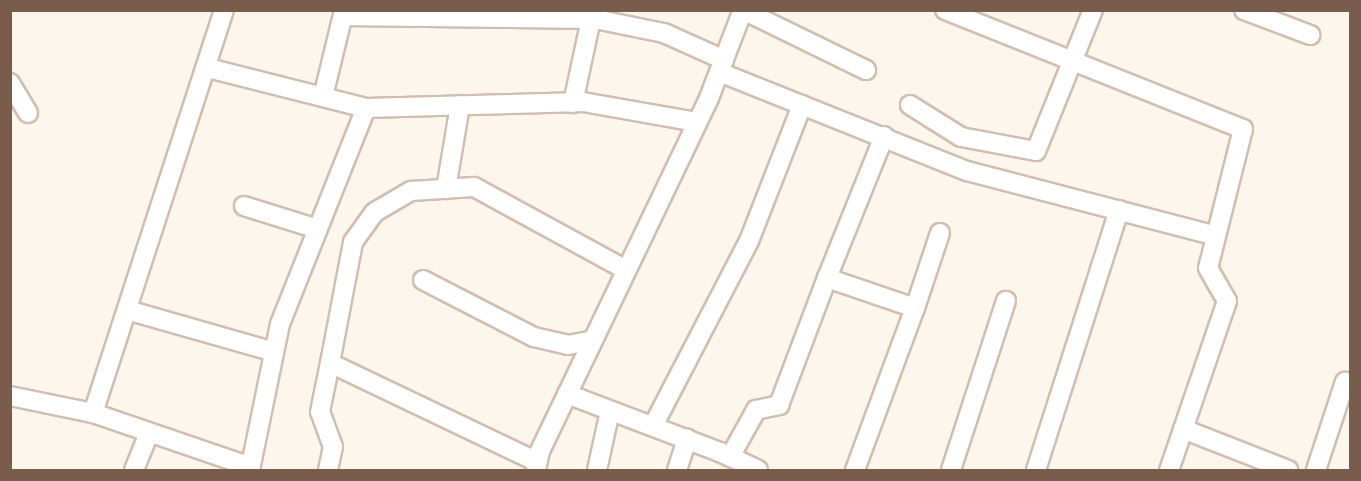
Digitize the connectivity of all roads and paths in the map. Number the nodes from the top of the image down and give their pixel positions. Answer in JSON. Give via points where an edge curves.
{"nodes":[{"id":1,"x":224,"y":10,"type":"edge"},
{"id":2,"x":945,"y":10,"type":"edge"},
{"id":3,"x":1093,"y":10,"type":"edge"},
{"id":4,"x":1244,"y":10,"type":"edge"},
{"id":5,"x":344,"y":13,"type":"edge"},
{"id":6,"x":591,"y":19,"type":"junction"},
{"id":7,"x":1310,"y":35,"type":"dead end"},
{"id":8,"x":1073,"y":61,"type":"junction"},
{"id":9,"x":721,"y":66,"type":"junction"},
{"id":10,"x":208,"y":68,"type":"junction"},
{"id":11,"x":866,"y":70,"type":"dead end"},
{"id":12,"x":10,"y":84,"type":"edge"},
{"id":13,"x":323,"y":97,"type":"junction"},
{"id":14,"x":573,"y":103,"type":"junction"},
{"id":15,"x":460,"y":105,"type":"junction"},
{"id":16,"x":802,"y":105,"type":"junction"},
{"id":17,"x":910,"y":105,"type":"dead end"},
{"id":18,"x":366,"y":108,"type":"junction"},
{"id":19,"x":28,"y":113,"type":"dead end"},
{"id":20,"x":697,"y":122,"type":"junction"},
{"id":21,"x":884,"y":136,"type":"junction"},
{"id":22,"x":446,"y":189,"type":"junction"},
{"id":23,"x":244,"y":206,"type":"dead end"},
{"id":24,"x":1119,"y":210,"type":"junction"},
{"id":25,"x":318,"y":229,"type":"junction"},
{"id":26,"x":940,"y":233,"type":"dead end"},
{"id":27,"x":1216,"y":236,"type":"junction"},
{"id":28,"x":626,"y":270,"type":"junction"},
{"id":29,"x":826,"y":278,"type":"junction"},
{"id":30,"x":423,"y":280,"type":"dead end"},
{"id":31,"x":1006,"y":301,"type":"dead end"},
{"id":32,"x":915,"y":308,"type":"junction"},
{"id":33,"x":127,"y":310,"type":"junction"},
{"id":34,"x":593,"y":340,"type":"junction"},
{"id":35,"x":274,"y":352,"type":"junction"},
{"id":36,"x":330,"y":363,"type":"junction"},
{"id":37,"x":1344,"y":382,"type":"dead end"},
{"id":38,"x":567,"y":394,"type":"junction"},
{"id":39,"x":10,"y":396,"type":"edge"},
{"id":40,"x":610,"y":411,"type":"junction"},
{"id":41,"x":93,"y":413,"type":"junction"},
{"id":42,"x":653,"y":426,"type":"junction"},
{"id":43,"x":1183,"y":429,"type":"junction"},
{"id":44,"x":149,"y":432,"type":"junction"},
{"id":45,"x":687,"y":439,"type":"junction"},
{"id":46,"x":730,"y":457,"type":"junction"},
{"id":47,"x":537,"y":466,"type":"edge"},
{"id":48,"x":250,"y":469,"type":"edge"},
{"id":49,"x":134,"y":471,"type":"edge"},
{"id":50,"x":328,"y":471,"type":"edge"},
{"id":51,"x":597,"y":471,"type":"edge"},
{"id":52,"x":677,"y":471,"type":"edge"},
{"id":53,"x":758,"y":471,"type":"edge"},
{"id":54,"x":855,"y":471,"type":"edge"},
{"id":55,"x":951,"y":471,"type":"edge"},
{"id":56,"x":1036,"y":471,"type":"edge"},
{"id":57,"x":1169,"y":471,"type":"edge"},
{"id":58,"x":1288,"y":471,"type":"edge"},
{"id":59,"x":1316,"y":471,"type":"edge"}],
"edges":[{"from":1,"to":10,"type":"street"},
{"from":2,"to":8,"type":"street"},
{"from":3,"to":8,"type":"street"},
{"from":4,"to":7,"type":"street"},
{"from":5,"to":6,"type":"street"},
{"from":5,"to":13,"type":"street"},
{"from":6,"to":9,"type":"street","via":[[664,33]]},
{"from":6,"to":14,"type":"street"},
{"from":8,"to":17,"type":"street","via":[[1036,151],[961,137]]},
{"from":8,"to":27,"type":"street","via":[[1244,129]]},
{"from":9,"to":11,"type":"street","via":[[743,10]]},
{"from":9,"to":16,"type":"street"},
{"from":9,"to":20,"type":"street"},
{"from":10,"to":13,"type":"street"},
{"from":10,"to":33,"type":"street"},
{"from":12,"to":19,"type":"street"},
{"from":13,"to":18,"type":"street"},
{"from":14,"to":15,"type":"street"},
{"from":14,"to":20,"type":"street"},
{"from":15,"to":18,"type":"street"},
{"from":15,"to":22,"type":"street"},
{"from":16,"to":21,"type":"street"},
{"from":16,"to":42,"type":"street","via":[[749,241]]},
{"from":18,"to":25,"type":"street"},
{"from":20,"to":28,"type":"street"},
{"from":21,"to":24,"type":"street","via":[[967,171]]},
{"from":21,"to":29,"type":"street"},
{"from":22,"to":28,"type":"street","via":[[474,188]]},
{"from":22,"to":36,"type":"street","via":[[411,191],[402,196],[375,212],[353,242]]},
{"from":23,"to":25,"type":"street"},
{"from":24,"to":27,"type":"street"},
{"from":24,"to":56,"type":"street"},
{"from":25,"to":35,"type":"street","via":[[280,324]]},
{"from":26,"to":32,"type":"street"},
{"from":27,"to":43,"type":"street","via":[[1208,268],[1227,301]]},
{"from":28,"to":34,"type":"street"},
{"from":29,"to":32,"type":"street"},
{"from":29,"to":46,"type":"street","via":[[779,405],[756,410]]},
{"from":30,"to":34,"type":"street","via":[[534,337],[568,345]]},
{"from":31,"to":55,"type":"street"},
{"from":32,"to":54,"type":"street"},
{"from":33,"to":35,"type":"street"},
{"from":33,"to":41,"type":"street"},
{"from":34,"to":38,"type":"street"},
{"from":35,"to":48,"type":"street"},
{"from":36,"to":47,"type":"street"},
{"from":36,"to":50,"type":"street","via":[[320,412],[333,447]]},
{"from":37,"to":59,"type":"street"},
{"from":38,"to":40,"type":"street"},
{"from":38,"to":47,"type":"street"},
{"from":39,"to":41,"type":"street"},
{"from":40,"to":42,"type":"street"},
{"from":40,"to":51,"type":"street"},
{"from":41,"to":44,"type":"street"},
{"from":42,"to":45,"type":"street"},
{"from":43,"to":57,"type":"street"},
{"from":43,"to":58,"type":"street"},
{"from":44,"to":48,"type":"street"},
{"from":44,"to":49,"type":"street"},
{"from":45,"to":46,"type":"street"},
{"from":45,"to":52,"type":"street"},
{"from":46,"to":53,"type":"street"}]}
